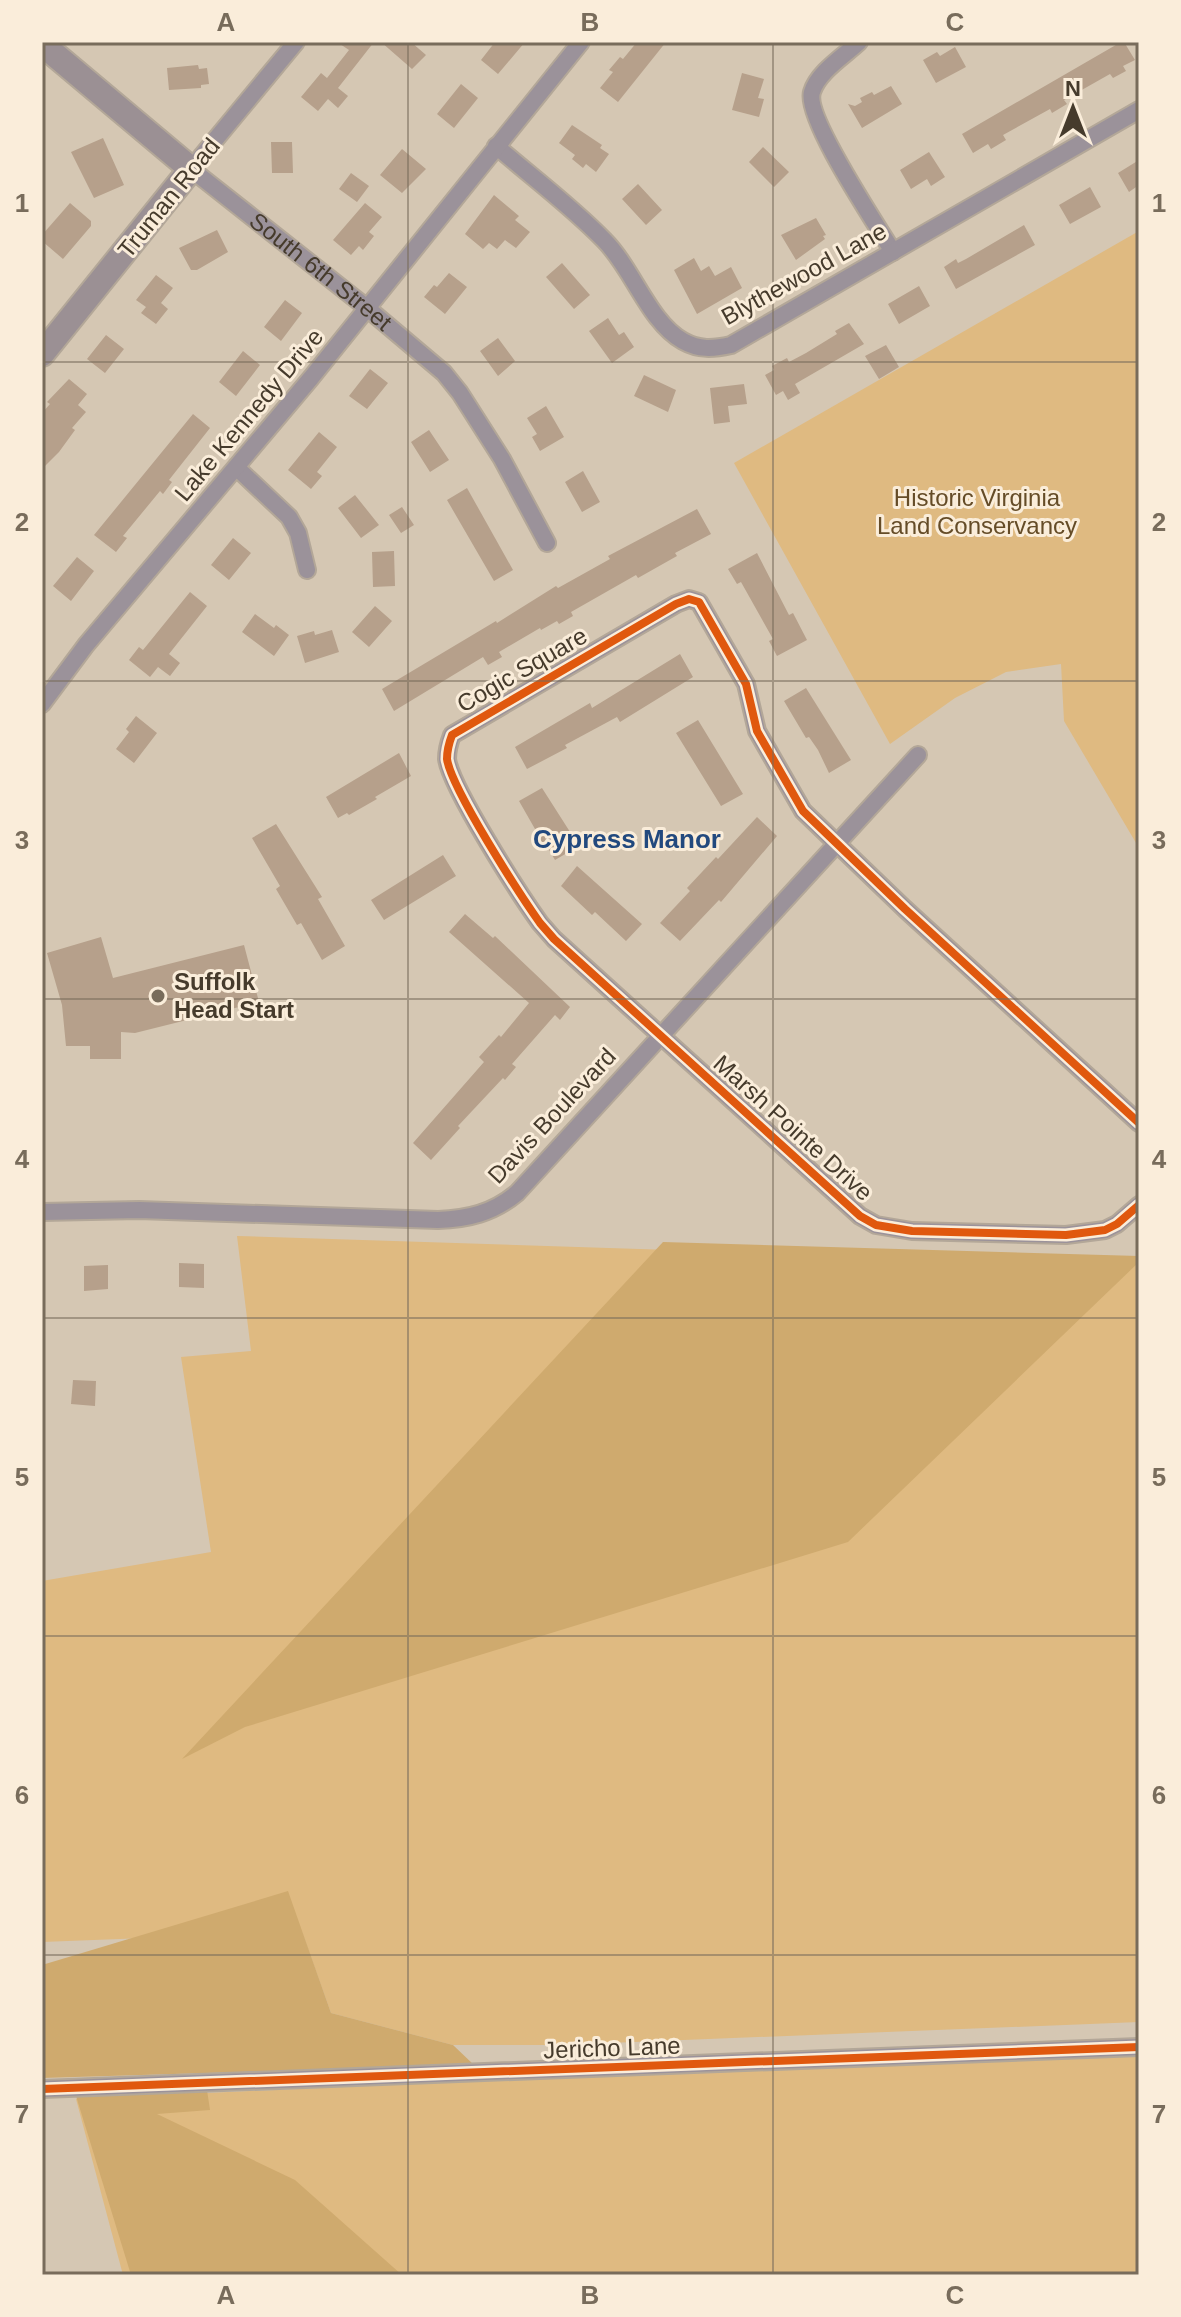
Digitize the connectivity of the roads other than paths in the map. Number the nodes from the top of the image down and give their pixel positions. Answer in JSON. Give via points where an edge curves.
{"nodes":[{"id":1,"x":296,"y":42,"type":"edge"},
{"id":2,"x":581,"y":42,"type":"edge"},
{"id":3,"x":859,"y":42,"type":"edge"},
{"id":4,"x":42,"y":44,"type":"edge"},
{"id":5,"x":1139,"y":110,"type":"edge"},
{"id":6,"x":496,"y":146,"type":"junction"},
{"id":7,"x":191,"y":169,"type":"junction"},
{"id":8,"x":893,"y":252,"type":"junction"},
{"id":9,"x":367,"y":308,"type":"junction"},
{"id":10,"x":42,"y":354,"type":"edge"},
{"id":11,"x":237,"y":468,"type":"junction"},
{"id":12,"x":547,"y":543,"type":"dead end"},
{"id":13,"x":307,"y":570,"type":"dead end"},
{"id":14,"x":42,"y":704,"type":"edge"},
{"id":15,"x":918,"y":755,"type":"dead end"},
{"id":16,"x":834,"y":844,"type":"junction"},
{"id":17,"x":661,"y":1036,"type":"junction"},
{"id":18,"x":1139,"y":1123,"type":"edge"},
{"id":19,"x":1139,"y":1205,"type":"edge"},
{"id":20,"x":42,"y":1212,"type":"edge"},
{"id":21,"x":1139,"y":2047,"type":"edge"},
{"id":22,"x":42,"y":2089,"type":"edge"}],
"edges":[{"from":1,"to":7,"type":"street","name":"Truman Road"},
{"from":2,"to":6,"type":"street","name":"Lake Kennedy Drive"},
{"from":3,"to":8,"type":"street","via":[[817,81],[810,103]]},
{"from":4,"to":7,"type":"street","name":"South 6th Street"},
{"from":5,"to":8,"type":"street","name":"Blythewood Lane"},
{"from":6,"to":8,"type":"street","name":"Blythewood Lane","via":[[605,240],[655,316],[696,347],[731,345]]},
{"from":6,"to":9,"type":"street","name":"Lake Kennedy Drive"},
{"from":7,"to":9,"type":"street","name":"South 6th Street"},
{"from":7,"to":10,"type":"street","name":"Truman Road"},
{"from":9,"to":11,"type":"street","name":"Lake Kennedy Drive"},
{"from":9,"to":12,"type":"street","name":"South 6th Street","via":[[460,393]]},
{"from":11,"to":13,"type":"street","via":[[289,517]]},
{"from":11,"to":14,"type":"street","name":"Lake Kennedy Drive"},
{"from":15,"to":16,"type":"street","name":"Davis Boulevard"},
{"from":16,"to":17,"type":"street","name":"Davis Boulevard"},
{"from":16,"to":17,"type":"street","name":"Cogic Square","via":[[798,805],[757,731],[746,684],[695,600],[676,604],[452,735],[450,771],[528,907],[554,939]]},
{"from":16,"to":18,"type":"street"},
{"from":17,"to":19,"type":"street","name":"Marsh Pointe Drive","via":[[847,1206],[876,1225],[912,1231],[1079,1235],[1117,1224]]},
{"from":17,"to":20,"type":"street","name":"Davis Boulevard","via":[[517,1193],[472,1217]]},
{"from":21,"to":22,"type":"street","name":"Jericho Lane"}]}
